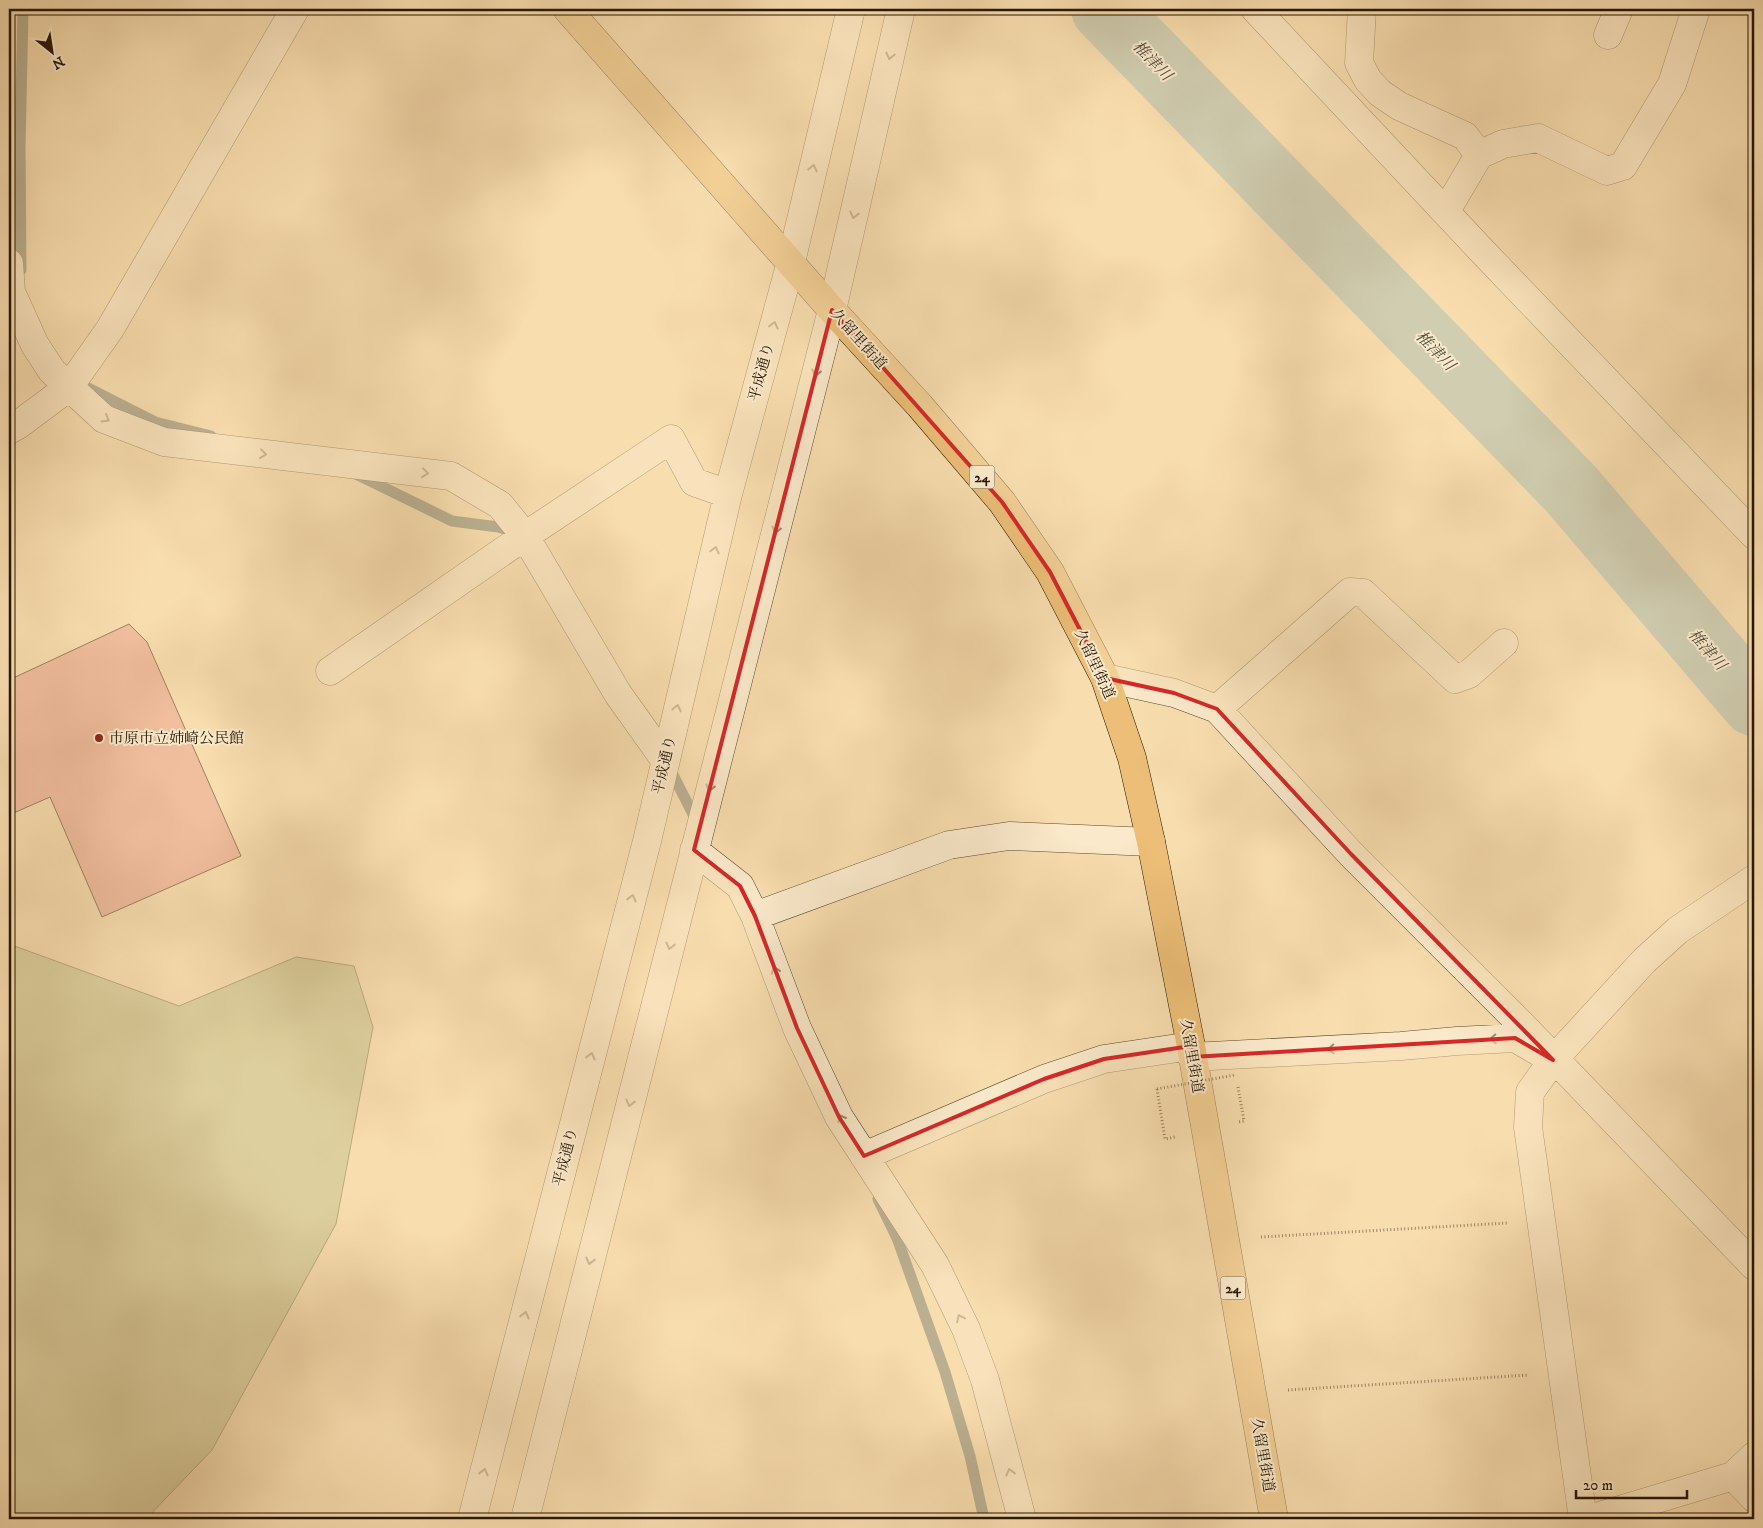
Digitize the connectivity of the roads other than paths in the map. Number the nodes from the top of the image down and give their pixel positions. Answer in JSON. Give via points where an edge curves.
{"nodes":[{"id":1,"x":295,"y":9,"type":"edge"},
{"id":2,"x":567,"y":9,"type":"edge"},
{"id":3,"x":851,"y":9,"type":"edge"},
{"id":4,"x":901,"y":9,"type":"edge"},
{"id":5,"x":1255,"y":9,"type":"edge"},
{"id":6,"x":1362,"y":9,"type":"edge"},
{"id":7,"x":1619,"y":9,"type":"edge"},
{"id":8,"x":1696,"y":9,"type":"edge"},
{"id":9,"x":1608,"y":35,"type":"dead end"},
{"id":10,"x":1479,"y":155,"type":"junction"},
{"id":11,"x":1446,"y":211,"type":"junction"},
{"id":12,"x":791,"y":262,"type":"junction"},
{"id":13,"x":9,"y":264,"type":"edge"},
{"id":14,"x":10,"y":292,"type":"edge"},
{"id":15,"x":832,"y":310,"type":"junction"},
{"id":16,"x":69,"y":387,"type":"junction"},
{"id":17,"x":9,"y":430,"type":"edge"},
{"id":18,"x":728,"y":494,"type":"junction"},
{"id":19,"x":1754,"y":535,"type":"edge"},
{"id":20,"x":525,"y":536,"type":"junction"},
{"id":21,"x":1504,"y":643,"type":"dead end"},
{"id":22,"x":330,"y":671,"type":"dead end"},
{"id":23,"x":1106,"y":678,"type":"junction"},
{"id":24,"x":1217,"y":709,"type":"junction"},
{"id":25,"x":665,"y":760,"type":"junction"},
{"id":26,"x":1151,"y":842,"type":"junction"},
{"id":27,"x":694,"y":850,"type":"junction"},
{"id":28,"x":1754,"y":879,"type":"edge"},
{"id":29,"x":756,"y":916,"type":"junction"},
{"id":30,"x":1191,"y":1051,"type":"junction"},
{"id":31,"x":1554,"y":1060,"type":"junction"},
{"id":32,"x":864,"y":1156,"type":"junction"},
{"id":33,"x":1754,"y":1266,"type":"edge"},
{"id":34,"x":1754,"y":1456,"type":"edge"},
{"id":35,"x":1733,"y":1476,"type":"junction"},
{"id":36,"x":1754,"y":1498,"type":"edge"},
{"id":37,"x":472,"y":1519,"type":"edge"},
{"id":38,"x":525,"y":1519,"type":"edge"},
{"id":39,"x":1022,"y":1519,"type":"edge"},
{"id":40,"x":1274,"y":1519,"type":"edge"},
{"id":41,"x":1583,"y":1519,"type":"edge"},
{"id":42,"x":1590,"y":1519,"type":"edge"}],
"edges":[{"from":1,"to":16,"type":"street","via":[[110,329]]},
{"from":2,"to":12,"type":"main road","name":"久留里街道","number":"24"},
{"from":12,"to":3,"type":"street","name":"平成通り","one_way":true},
{"from":4,"to":15,"type":"street","one_way":true},
{"from":5,"to":11,"type":"street"},
{"from":6,"to":10,"type":"street","via":[[1359,63],[1368,80],[1399,106],[1465,136]]},
{"from":7,"to":9,"type":"street"},
{"from":8,"to":10,"type":"street","via":[[1672,84],[1623,166],[1607,171],[1538,138],[1503,144]]},
{"from":10,"to":11,"type":"street"},
{"from":11,"to":19,"type":"street"},
{"from":12,"to":15,"type":"main road","name":"久留里街道","number":"24"},
{"from":18,"to":12,"type":"street","name":"平成通り","one_way":true},
{"from":13,"to":14,"type":"street"},
{"from":14,"to":16,"type":"street","via":[[35,345],[52,371]]},
{"from":15,"to":23,"type":"main road","name":"久留里街道","number":"24","via":[[1002,502],[1050,572]]},
{"from":15,"to":27,"type":"street","one_way":true},
{"from":16,"to":17,"type":"street"},
{"from":16,"to":20,"type":"street","one_way":true,"via":[[104,419],[164,442],[451,476],[500,505]]},
{"from":18,"to":20,"type":"street","via":[[694,482],[671,439]]},
{"from":25,"to":18,"type":"street","name":"平成通り","one_way":true},
{"from":20,"to":22,"type":"street"},
{"from":20,"to":25,"type":"street","via":[[618,694]]},
{"from":21,"to":24,"type":"street","via":[[1469,674],[1455,679],[1363,593],[1350,592]]},
{"from":23,"to":24,"type":"street","via":[[1174,693]]},
{"from":23,"to":26,"type":"main road","name":"久留里街道","number":"24","via":[[1132,758]]},
{"from":24,"to":31,"type":"street","via":[[1351,854]]},
{"from":37,"to":25,"type":"street","name":"平成通り","one_way":true,"via":[[647,841]]},
{"from":26,"to":29,"type":"street","via":[[1009,836],[949,845]]},
{"from":26,"to":30,"type":"main road","name":"久留里街道","number":"24"},
{"from":27,"to":29,"type":"street","via":[[740,886]]},
{"from":27,"to":38,"type":"street","one_way":true},
{"from":28,"to":31,"type":"street","via":[[1678,930],[1644,961]]},
{"from":32,"to":29,"type":"street","one_way":true,"via":[[839,1117],[797,1028]]},
{"from":31,"to":30,"type":"street","one_way":true,"via":[[1515,1038],[1401,1046]]},
{"from":30,"to":32,"type":"street","via":[[1104,1059],[1044,1080]]},
{"from":30,"to":40,"type":"main road","name":"久留里街道","number":"24"},
{"from":31,"to":33,"type":"street"},
{"from":31,"to":41,"type":"street","via":[[1530,1092],[1528,1126]]},
{"from":39,"to":32,"type":"street","one_way":true,"via":[[985,1380],[966,1329],[935,1265]]},
{"from":34,"to":35,"type":"street"},
{"from":35,"to":36,"type":"street"},
{"from":35,"to":42,"type":"street"}]}
